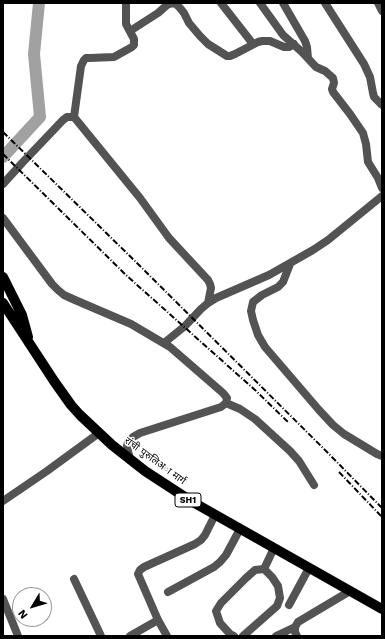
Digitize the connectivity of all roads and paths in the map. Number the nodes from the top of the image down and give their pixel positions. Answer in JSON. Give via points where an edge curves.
{"nodes":[{"id":1,"x":126,"y":3,"type":"edge"},
{"id":2,"x":221,"y":3,"type":"edge"},
{"id":3,"x":260,"y":3,"type":"edge"},
{"id":4,"x":284,"y":3,"type":"edge"},
{"id":5,"x":325,"y":3,"type":"edge"},
{"id":6,"x":378,"y":3,"type":"edge"},
{"id":7,"x":382,"y":11,"type":"edge"},
{"id":8,"x":130,"y":31,"type":"junction"},
{"id":9,"x":253,"y":44,"type":"junction"},
{"id":10,"x":294,"y":44,"type":"junction"},
{"id":11,"x":308,"y":58,"type":"junction"},
{"id":12,"x":382,"y":104,"type":"edge"},
{"id":13,"x":74,"y":117,"type":"junction"},
{"id":14,"x":3,"y":184,"type":"edge"},
{"id":15,"x":382,"y":188,"type":"edge"},
{"id":16,"x":382,"y":196,"type":"edge"},
{"id":17,"x":3,"y":218,"type":"edge"},
{"id":18,"x":290,"y":264,"type":"junction"},
{"id":19,"x":3,"y":277,"type":"edge"},
{"id":20,"x":3,"y":303,"type":"edge"},
{"id":21,"x":208,"y":303,"type":"junction"},
{"id":22,"x":164,"y":344,"type":"junction"},
{"id":23,"x":31,"y":346,"type":"junction"},
{"id":24,"x":226,"y":403,"type":"junction"},
{"id":25,"x":99,"y":433,"type":"junction"},
{"id":26,"x":382,"y":456,"type":"edge"},
{"id":27,"x":130,"y":460,"type":"junction"},
{"id":28,"x":314,"y":485,"type":"dead end"},
{"id":29,"x":3,"y":501,"type":"edge"},
{"id":30,"x":215,"y":515,"type":"junction"},
{"id":31,"x":240,"y":529,"type":"junction"},
{"id":32,"x":274,"y":548,"type":"junction"},
{"id":33,"x":309,"y":568,"type":"junction"},
{"id":34,"x":264,"y":569,"type":"junction"},
{"id":35,"x":74,"y":579,"type":"dead end"},
{"id":36,"x":350,"y":591,"type":"junction"},
{"id":37,"x":168,"y":592,"type":"dead end"},
{"id":38,"x":4,"y":604,"type":"edge"},
{"id":39,"x":289,"y":605,"type":"dead end"},
{"id":40,"x":382,"y":609,"type":"edge"},
{"id":41,"x":158,"y":620,"type":"junction"},
{"id":42,"x":295,"y":627,"type":"junction"},
{"id":43,"x":18,"y":636,"type":"edge"},
{"id":44,"x":101,"y":636,"type":"edge"},
{"id":45,"x":130,"y":636,"type":"edge"},
{"id":46,"x":167,"y":636,"type":"edge"},
{"id":47,"x":234,"y":636,"type":"edge"},
{"id":48,"x":243,"y":636,"type":"edge"},
{"id":49,"x":276,"y":636,"type":"edge"},
{"id":50,"x":297,"y":636,"type":"edge"}],
"edges":[{"from":1,"to":8,"type":"street","via":[[126,24]]},
{"from":2,"to":9,"type":"street"},
{"from":3,"to":10,"type":"street","via":[[281,32]]},
{"from":4,"to":11,"type":"street","via":[[305,41]]},
{"from":5,"to":12,"type":"street","via":[[364,64],[370,77],[372,93]]},
{"from":6,"to":7,"type":"street"},
{"from":8,"to":9,"type":"street","via":[[167,5],[176,4],[200,36],[227,56]]},
{"from":8,"to":13,"type":"street","via":[[134,39],[132,47],[114,57],[86,58],[82,63]]},
{"from":9,"to":10,"type":"street","via":[[266,40],[284,47]]},
{"from":10,"to":11,"type":"street"},
{"from":11,"to":15,"type":"street","via":[[316,68],[333,78],[333,92],[363,134],[368,162]]},
{"from":13,"to":14,"type":"street","via":[[67,117],[58,125]]},
{"from":13,"to":21,"type":"street","via":[[169,238],[208,280],[211,288]]},
{"from":16,"to":18,"type":"street","via":[[328,240]]},
{"from":17,"to":22,"type":"street","via":[[52,284],[64,295],[131,324]]},
{"from":18,"to":21,"type":"street"},
{"from":18,"to":26,"type":"street","via":[[283,282],[253,302],[251,311],[258,335],[265,347],[333,425]]},
{"from":19,"to":23,"type":"main road","number":"SH1","via":[[22,315]]},
{"from":20,"to":23,"type":"main road","name":"रांची पुरुलिअा मार्ग","number":"SH1"},
{"from":21,"to":22,"type":"street"},
{"from":22,"to":24,"type":"street","via":[[223,393],[227,398]]},
{"from":23,"to":25,"type":"main road","name":"रांची पुरुलिअा मार्ग","number":"SH1","via":[[71,405]]},
{"from":24,"to":27,"type":"street","via":[[221,407],[133,437],[127,446]]},
{"from":24,"to":28,"type":"street","via":[[249,414],[267,429],[295,456]]},
{"from":25,"to":27,"type":"main road","name":"रांची पुरुलिअा मार्ग","number":"SH1"},
{"from":25,"to":29,"type":"street"},
{"from":27,"to":30,"type":"main road","name":"रांची पुरुलिअा मार्ग","number":"SH1"},
{"from":30,"to":31,"type":"main road","name":"रांची पुरुलिअा मार्ग","number":"SH1"},
{"from":30,"to":41,"type":"street","via":[[201,540],[140,570],[140,580]]},
{"from":31,"to":32,"type":"main road","name":"रांची पुरुलिअा मार्ग","number":"SH1"},
{"from":31,"to":37,"type":"street","via":[[220,562]]},
{"from":32,"to":33,"type":"main road","name":"रांची पुरुलिअा मार्ग","number":"SH1"},
{"from":32,"to":34,"type":"street"},
{"from":33,"to":36,"type":"main road","name":"रांची पुरुलिअा मार्ग","number":"SH1"},
{"from":33,"to":39,"type":"street"},
{"from":34,"to":47,"type":"street","via":[[255,570],[216,611],[220,624]]},
{"from":34,"to":48,"type":"street","via":[[278,586],[280,598],[277,606]]},
{"from":35,"to":44,"type":"street"},
{"from":36,"to":40,"type":"main road","name":"रांची पुरुलिअा मार्ग","number":"SH1"},
{"from":36,"to":42,"type":"street","via":[[298,622]]},
{"from":38,"to":43,"type":"street"},
{"from":41,"to":45,"type":"street"},
{"from":41,"to":46,"type":"street"},
{"from":42,"to":49,"type":"street"},
{"from":42,"to":50,"type":"street"}]}
